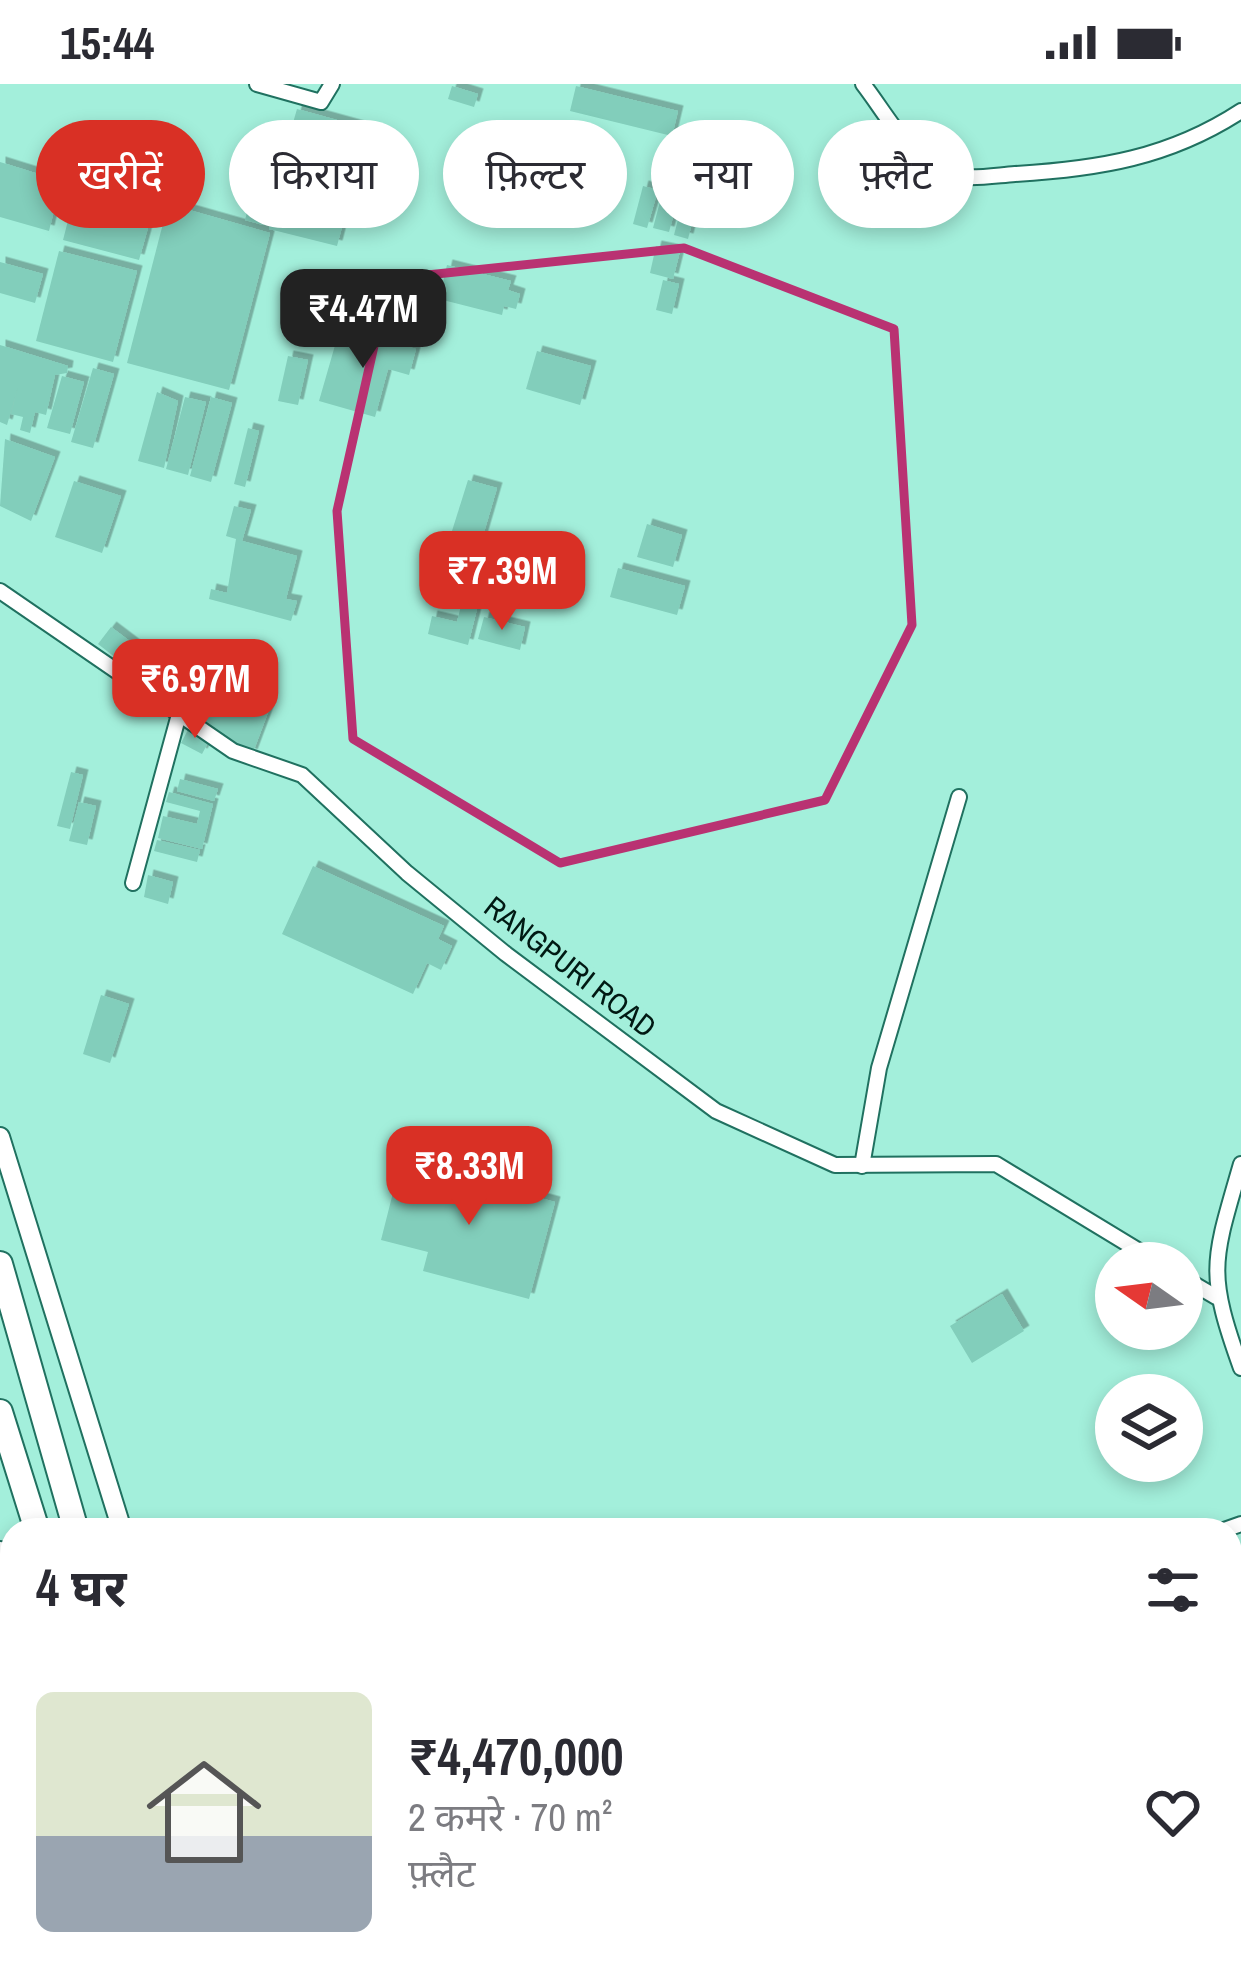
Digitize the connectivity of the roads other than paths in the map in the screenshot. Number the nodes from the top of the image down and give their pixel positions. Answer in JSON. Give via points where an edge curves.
{"nodes":[{"id":1,"x":256,"y":84,"type":"edge"},
{"id":2,"x":332,"y":84,"type":"edge"},
{"id":3,"x":863,"y":84,"type":"edge"},
{"id":4,"x":1241,"y":111,"type":"edge"},
{"id":5,"x":0,"y":591,"type":"edge"},
{"id":6,"x":178,"y":718,"type":"junction"},
{"id":7,"x":959,"y":797,"type":"dead end"},
{"id":8,"x":133,"y":883,"type":"dead end"},
{"id":9,"x":0,"y":1137,"type":"edge"},
{"id":10,"x":1241,"y":1164,"type":"edge"},
{"id":11,"x":862,"y":1166,"type":"junction"},
{"id":12,"x":1124,"y":1242,"type":"edge"},
{"id":13,"x":0,"y":1264,"type":"edge"},
{"id":14,"x":1203,"y":1290,"type":"edge"},
{"id":15,"x":1216,"y":1298,"type":"junction"},
{"id":16,"x":1234,"y":1330,"type":"edge"},
{"id":17,"x":1241,"y":1369,"type":"edge"},
{"id":18,"x":0,"y":1412,"type":"edge"},
{"id":19,"x":33,"y":1518,"type":"edge"},
{"id":20,"x":73,"y":1518,"type":"edge"},
{"id":21,"x":118,"y":1518,"type":"edge"}],
"edges":[{"from":1,"to":2,"type":"street","via":[[321,102]]},
{"from":3,"to":4,"type":"street","via":[[921,158],[968,177],[1138,160]]},
{"from":5,"to":6,"type":"street","name":"RANGPURI ROAD"},
{"from":6,"to":8,"type":"street"},
{"from":6,"to":11,"type":"street","name":"RANGPURI ROAD","via":[[233,752],[302,775],[490,940],[702,1102],[823,1162]]},
{"from":7,"to":11,"type":"street","via":[[879,1068]]},
{"from":9,"to":21,"type":"main road"},
{"from":10,"to":15,"type":"street","via":[[1216,1250]]},
{"from":11,"to":12,"type":"street","name":"RANGPURI ROAD","via":[[996,1165]]},
{"from":13,"to":20,"type":"highway"},
{"from":14,"to":15,"type":"street"},
{"from":15,"to":16,"type":"street"},
{"from":16,"to":17,"type":"street"},
{"from":18,"to":19,"type":"highway"}]}
